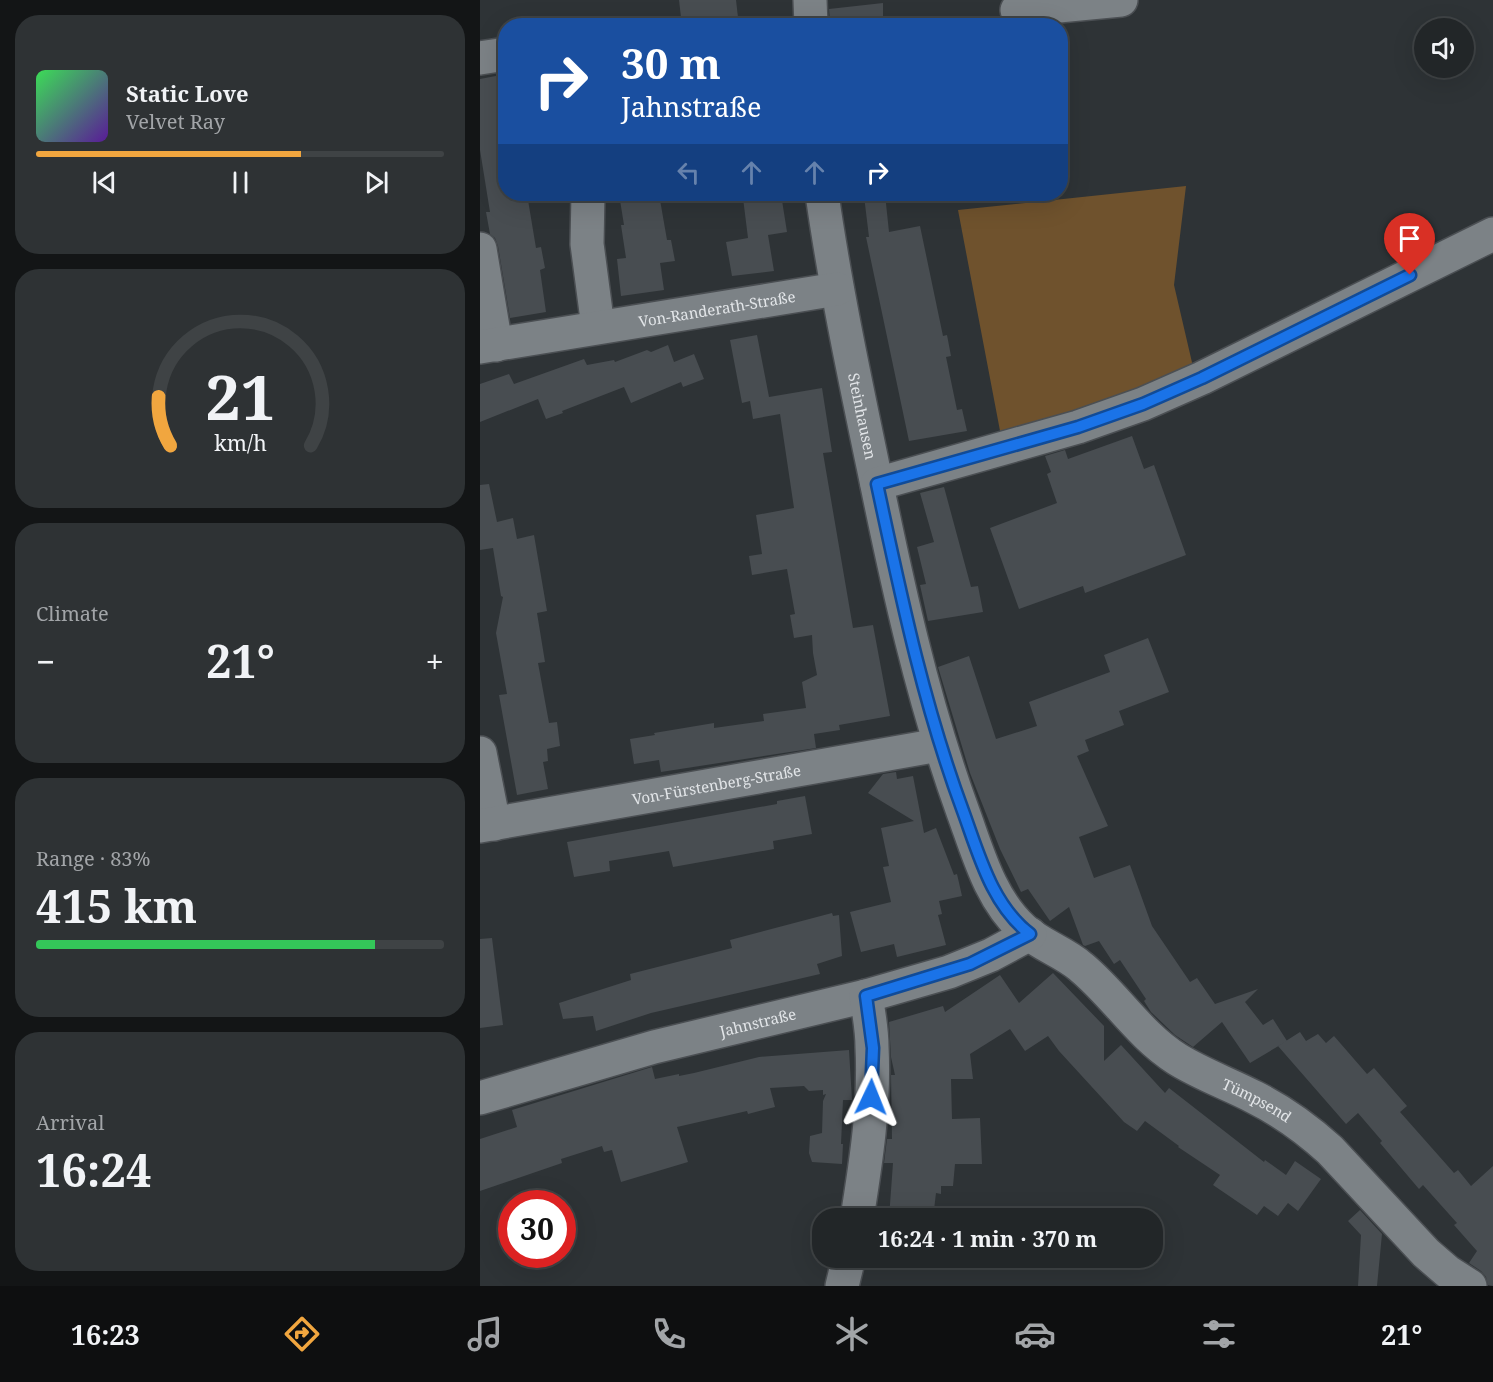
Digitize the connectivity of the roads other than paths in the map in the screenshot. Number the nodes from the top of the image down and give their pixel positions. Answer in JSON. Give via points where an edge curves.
{"nodes":[{"id":1,"x":810,"y":0,"type":"edge"},
{"id":2,"x":1121,"y":0,"type":"edge"},
{"id":3,"x":1017,"y":10,"type":"dead end"},
{"id":4,"x":811,"y":18,"type":"edge"},
{"id":5,"x":498,"y":55,"type":"edge"},
{"id":6,"x":480,"y":58,"type":"edge"},
{"id":7,"x":588,"y":201,"type":"edge"},
{"id":8,"x":823,"y":201,"type":"edge"},
{"id":9,"x":1493,"y":234,"type":"edge"},
{"id":10,"x":480,"y":249,"type":"edge"},
{"id":11,"x":837,"y":289,"type":"junction"},
{"id":12,"x":598,"y":327,"type":"junction"},
{"id":13,"x":488,"y":346,"type":"edge"},
{"id":14,"x":877,"y":484,"type":"junction"},
{"id":15,"x":939,"y":746,"type":"junction"},
{"id":16,"x":480,"y":753,"type":"edge"},
{"id":17,"x":487,"y":825,"type":"edge"},
{"id":18,"x":1030,"y":934,"type":"junction"},
{"id":19,"x":866,"y":996,"type":"junction"},
{"id":20,"x":480,"y":1098,"type":"edge"},
{"id":21,"x":858,"y":1208,"type":"edge"},
{"id":22,"x":846,"y":1268,"type":"edge"},
{"id":23,"x":842,"y":1286,"type":"edge"},
{"id":24,"x":1470,"y":1286,"type":"edge"}],
"edges":[{"from":1,"to":4,"type":"street"},
{"from":2,"to":3,"type":"street"},
{"from":5,"to":6,"type":"street"},
{"from":7,"to":12,"type":"street","via":[[587,244]]},
{"from":8,"to":11,"type":"street","name":"Steinhausen"},
{"from":9,"to":14,"type":"street","via":[[1143,404],[1078,427]]},
{"from":10,"to":13,"type":"street","name":"Von-Randerath-Straße"},
{"from":11,"to":12,"type":"street","name":"Von-Randerath-Straße"},
{"from":11,"to":14,"type":"street","name":"Steinhausen"},
{"from":12,"to":13,"type":"street","name":"Von-Randerath-Straße"},
{"from":14,"to":15,"type":"street","name":"Steinhausen","via":[[914,657]]},
{"from":15,"to":17,"type":"street","name":"Von-Fürstenberg-Straße"},
{"from":15,"to":18,"type":"street","name":"Steinhausen","via":[[990,882],[1007,911]]},
{"from":16,"to":17,"type":"street","name":"Von-Fürstenberg-Straße"},
{"from":18,"to":19,"type":"street","name":"Jahnstraße","via":[[960,968]]},
{"from":18,"to":24,"type":"street","name":"Tümpsend","via":[[1080,965],[1168,1053],[1275,1108],[1314,1136],[1426,1253]]},
{"from":19,"to":20,"type":"street","name":"Jahnstraße","via":[[673,1042]]},
{"from":19,"to":21,"type":"street","via":[[873,1048]]},
{"from":22,"to":23,"type":"street"}]}
